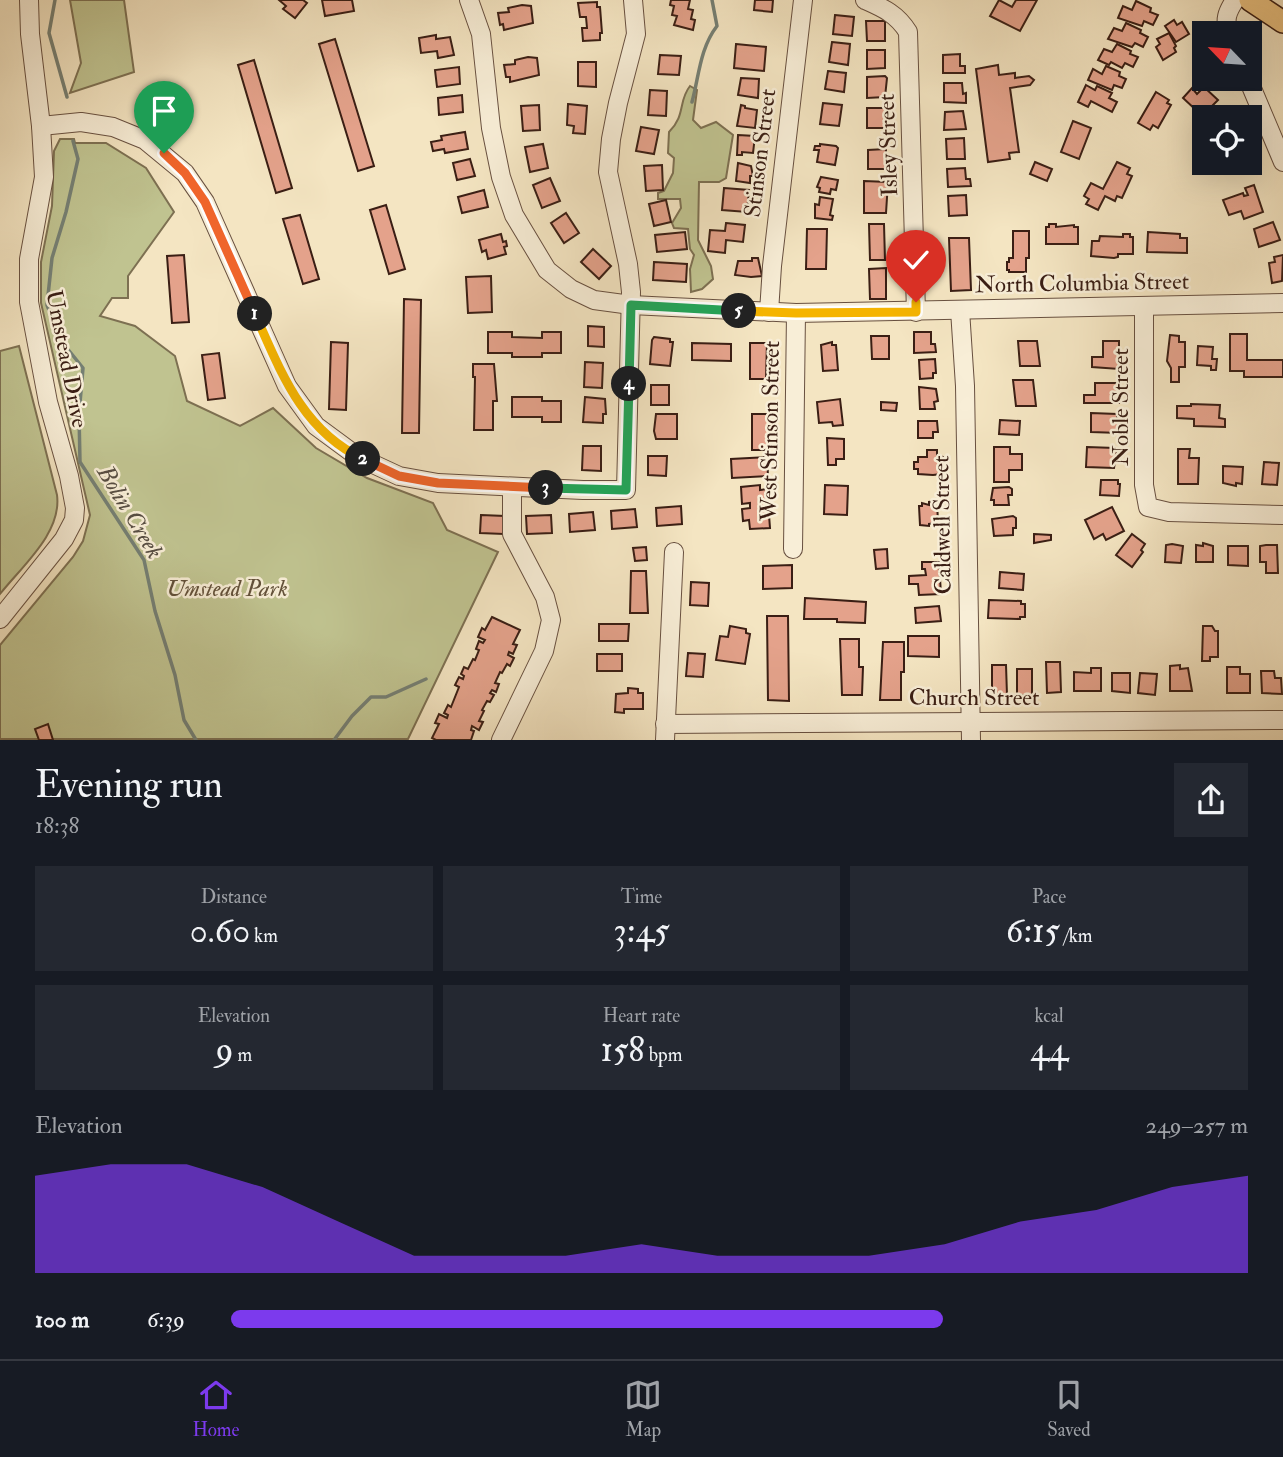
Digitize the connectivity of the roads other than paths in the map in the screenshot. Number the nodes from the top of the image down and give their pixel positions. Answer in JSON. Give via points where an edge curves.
{"nodes":[{"id":1,"x":29,"y":0,"type":"edge"},
{"id":2,"x":469,"y":0,"type":"edge"},
{"id":3,"x":633,"y":0,"type":"edge"},
{"id":4,"x":803,"y":0,"type":"edge"},
{"id":5,"x":865,"y":0,"type":"edge"},
{"id":6,"x":1235,"y":0,"type":"edge"},
{"id":7,"x":1250,"y":0,"type":"edge"},
{"id":8,"x":1226,"y":21,"type":"edge"},
{"id":9,"x":1283,"y":22,"type":"edge"},
{"id":10,"x":1253,"y":91,"type":"edge"},
{"id":11,"x":41,"y":126,"type":"junction"},
{"id":12,"x":1283,"y":162,"type":"edge"},
{"id":13,"x":1283,"y":303,"type":"edge"},
{"id":14,"x":631,"y":305,"type":"junction"},
{"id":15,"x":1144,"y":306,"type":"junction"},
{"id":16,"x":960,"y":310,"type":"junction"},
{"id":17,"x":769,"y":312,"type":"junction"},
{"id":18,"x":916,"y":312,"type":"junction"},
{"id":19,"x":796,"y":313,"type":"junction"},
{"id":20,"x":512,"y":487,"type":"junction"},
{"id":21,"x":1283,"y":515,"type":"edge"},
{"id":22,"x":793,"y":549,"type":"dead end"},
{"id":23,"x":674,"y":552,"type":"dead end"},
{"id":24,"x":0,"y":619,"type":"edge"},
{"id":25,"x":1283,"y":720,"type":"edge"},
{"id":26,"x":1117,"y":721,"type":"junction"},
{"id":27,"x":848,"y":731,"type":"edge"},
{"id":28,"x":970,"y":731,"type":"edge"},
{"id":29,"x":665,"y":732,"type":"edge"},
{"id":30,"x":501,"y":740,"type":"edge"},
{"id":31,"x":1117,"y":740,"type":"edge"}],
"edges":[{"from":1,"to":11,"type":"street","name":"Umstead Drive"},
{"from":2,"to":14,"type":"street","name":"North Columbia Street","via":[[481,34],[501,177],[514,215],[547,270],[571,289],[594,300]]},
{"from":3,"to":14,"type":"street","via":[[636,34],[613,127],[608,172],[628,264]]},
{"from":4,"to":17,"type":"street","name":"Stinson Street"},
{"from":5,"to":18,"type":"street","name":"Isley Street","via":[[890,12],[908,32]]},
{"from":6,"to":8,"type":"street"},
{"from":7,"to":9,"type":"main road"},
{"from":10,"to":12,"type":"street"},
{"from":11,"to":20,"type":"street","via":[[81,122],[121,130],[145,140],[185,173],[205,202],[287,386],[316,426],[358,457],[399,476]]},
{"from":11,"to":24,"type":"street","name":"Umstead Drive","via":[[44,177],[29,260],[29,302],[75,508],[64,539]]},
{"from":13,"to":15,"type":"street","name":"North Columbia Street"},
{"from":14,"to":17,"type":"street","name":"North Columbia Street"},
{"from":14,"to":20,"type":"street","via":[[626,490]]},
{"from":15,"to":16,"type":"street","name":"North Columbia Street"},
{"from":15,"to":21,"type":"street","name":"Noble Street","via":[[1144,485],[1148,507],[1169,512]]},
{"from":16,"to":18,"type":"street","name":"North Columbia Street"},
{"from":16,"to":28,"type":"street","name":"Caldwell Street"},
{"from":17,"to":19,"type":"street","name":"North Columbia Street"},
{"from":18,"to":19,"type":"street","name":"North Columbia Street"},
{"from":19,"to":22,"type":"street","name":"West Stinson Street"},
{"from":20,"to":30,"type":"street","via":[[512,534],[545,597],[551,620],[544,652]]},
{"from":23,"to":29,"type":"street"},
{"from":25,"to":26,"type":"street","name":"Church Street"},
{"from":26,"to":28,"type":"street","name":"Church Street"},
{"from":26,"to":31,"type":"street"},
{"from":27,"to":28,"type":"street","name":"Church Street"},
{"from":27,"to":29,"type":"street","name":"Church Street"}]}
